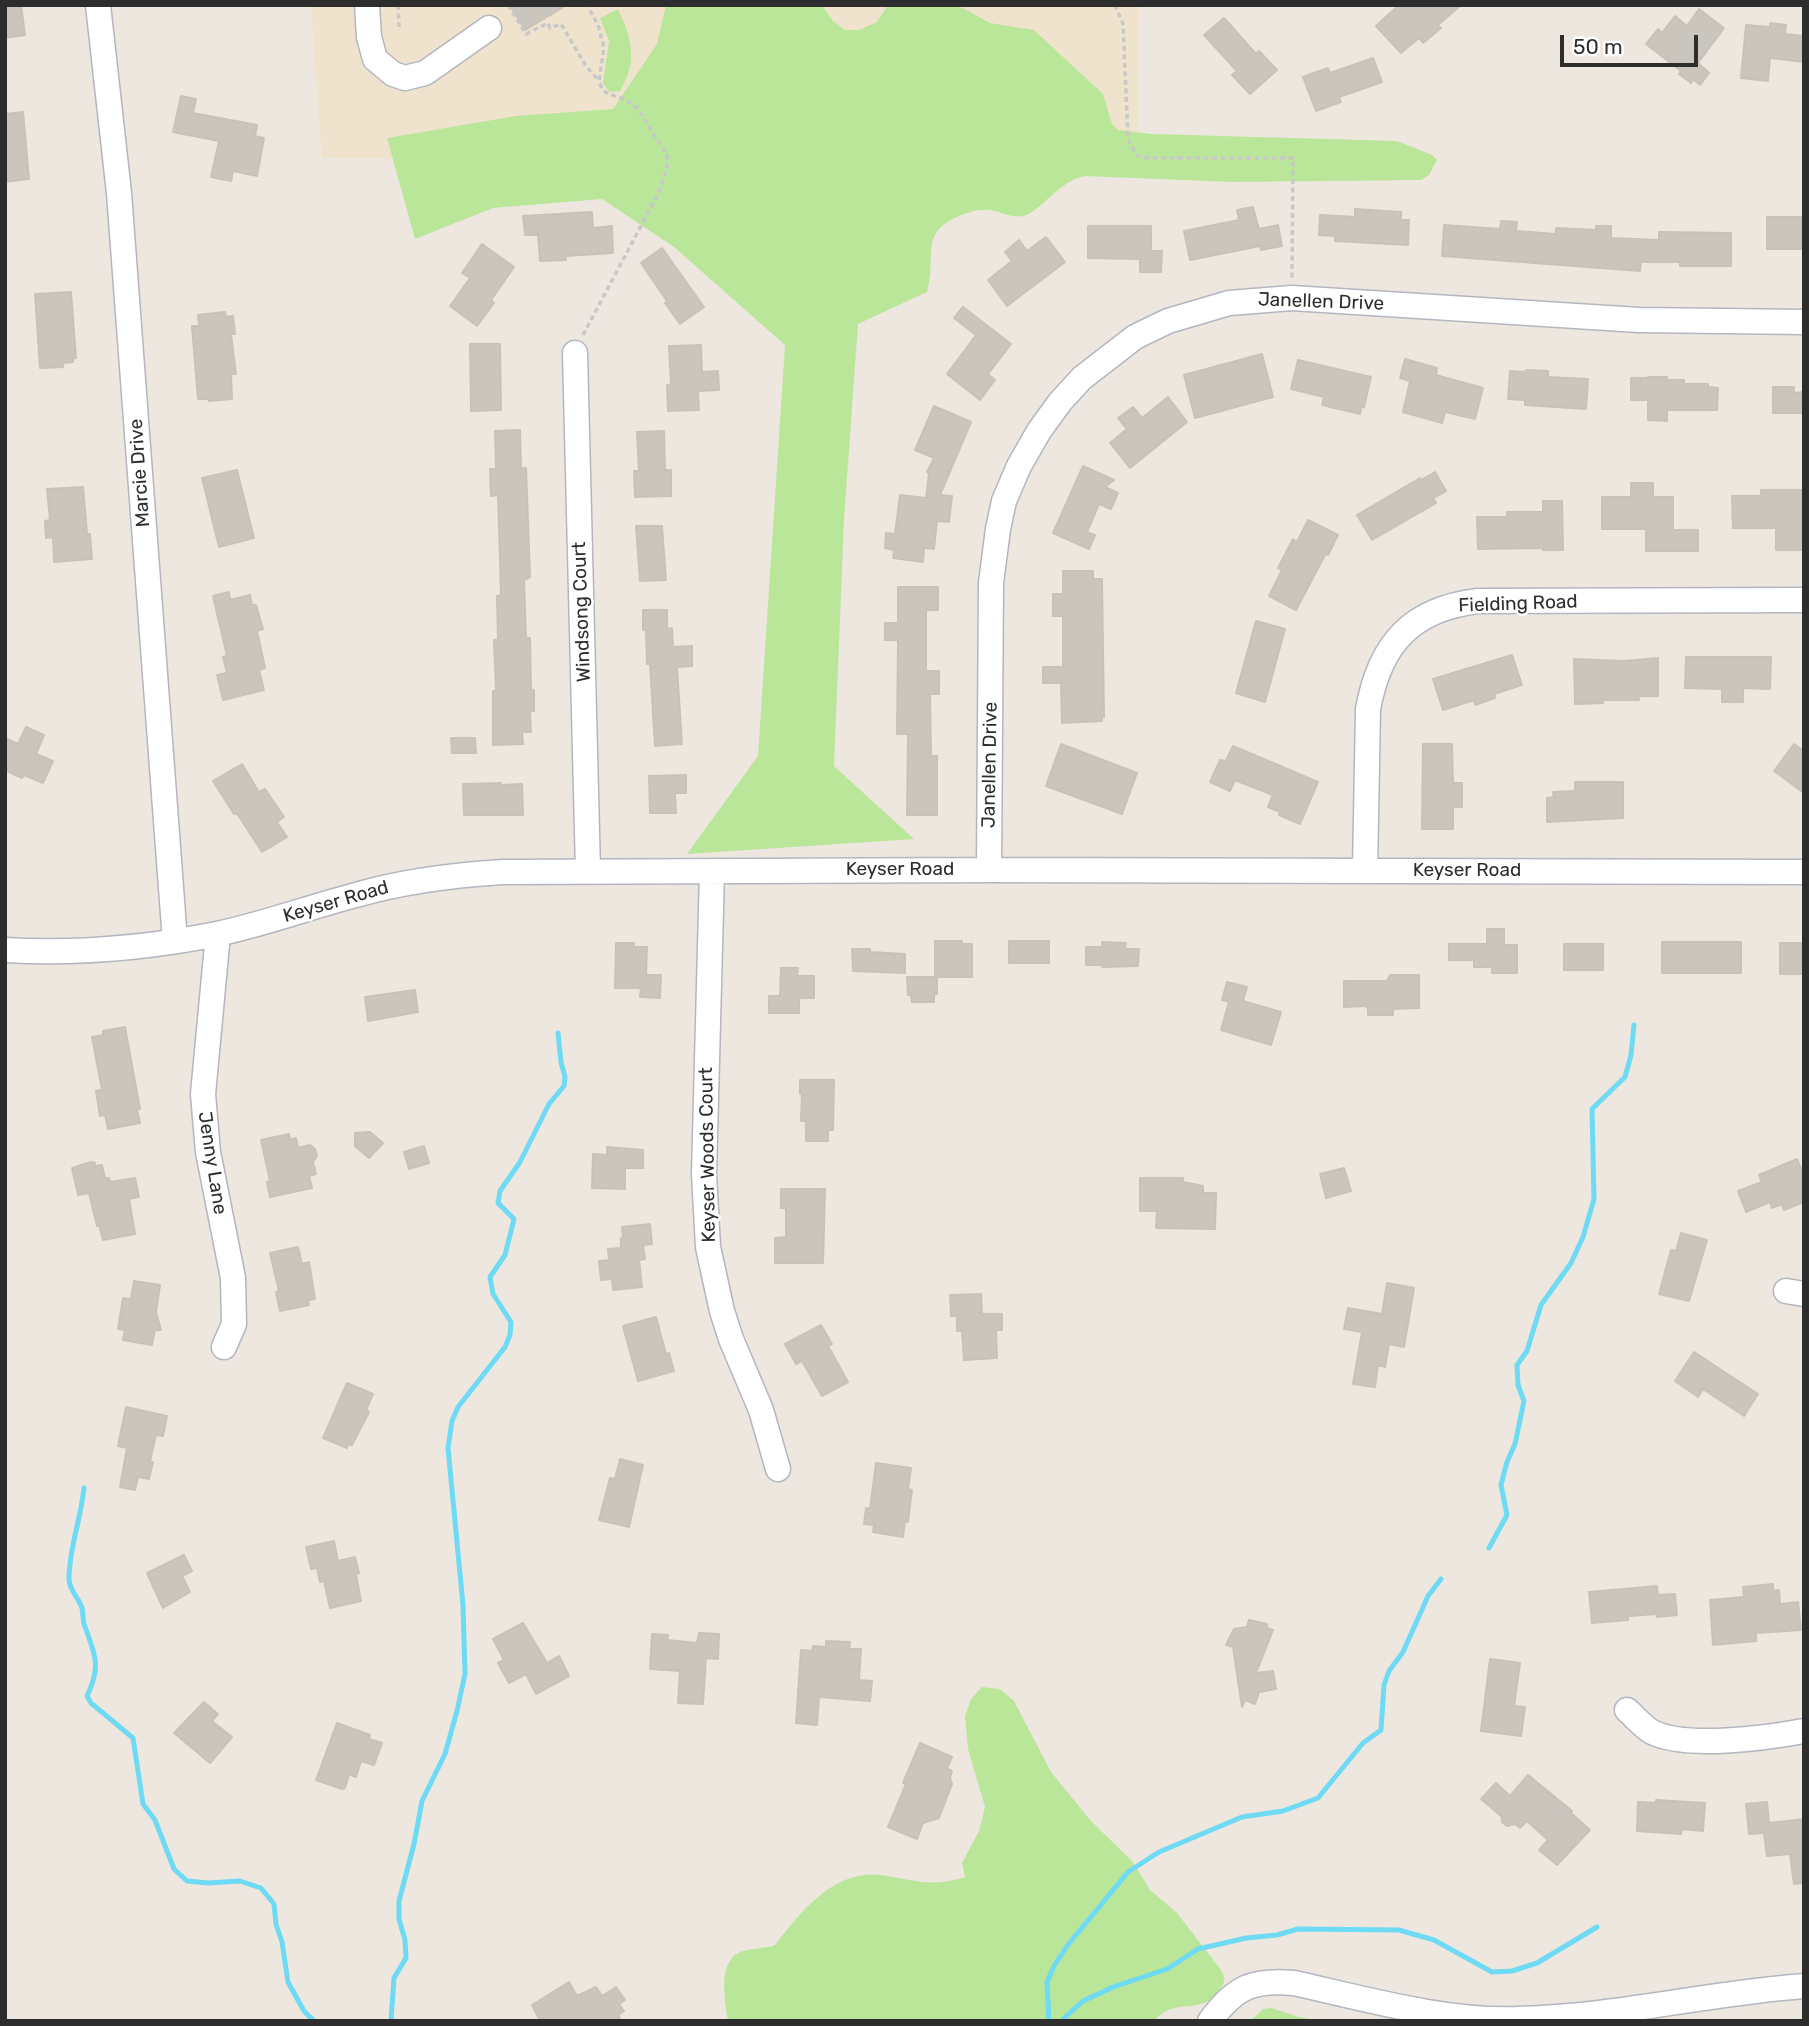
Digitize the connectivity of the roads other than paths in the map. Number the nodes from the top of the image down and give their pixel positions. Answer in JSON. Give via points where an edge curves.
{"nodes":[{"id":1,"x":98,"y":5,"type":"edge"},
{"id":2,"x":367,"y":5,"type":"edge"},
{"id":3,"x":489,"y":27,"type":"dead end"},
{"id":4,"x":1804,"y":322,"type":"edge"},
{"id":5,"x":575,"y":353,"type":"road end"},
{"id":6,"x":1804,"y":600,"type":"edge"},
{"id":7,"x":989,"y":870,"type":"junction"},
{"id":8,"x":588,"y":871,"type":"junction"},
{"id":9,"x":712,"y":871,"type":"junction"},
{"id":10,"x":1365,"y":871,"type":"junction"},
{"id":11,"x":1804,"y":872,"type":"edge"},
{"id":12,"x":218,"y":934,"type":"junction"},
{"id":13,"x":175,"y":941,"type":"junction"},
{"id":14,"x":5,"y":950,"type":"edge"},
{"id":15,"x":224,"y":1347,"type":"dead end"},
{"id":16,"x":778,"y":1469,"type":"dead end"},
{"id":17,"x":1627,"y":1710,"type":"dead end"},
{"id":18,"x":1804,"y":1731,"type":"edge"},
{"id":19,"x":1804,"y":1986,"type":"edge"},
{"id":20,"x":1210,"y":2021,"type":"edge"}],
"edges":[{"from":1,"to":13,"type":"street","name":"Marcie Drive","via":[[119,193]]},
{"from":2,"to":3,"type":"street","via":[[375,59],[405,78],[425,73]]},
{"from":4,"to":7,"type":"street","name":"Janellen Drive","via":[[1639,320],[1292,298],[1229,303],[1168,321],[1135,337],[1082,378],[1060,402],[1019,466],[1004,501],[991,583]]},
{"from":5,"to":8,"type":"street","name":"Windsong Court"},
{"from":6,"to":10,"type":"street","name":"Fielding Road","via":[[1478,601],[1442,608],[1424,618],[1398,638],[1379,666],[1373,685],[1368,709]]},
{"from":7,"to":9,"type":"street","name":"Keyser Road"},
{"from":7,"to":10,"type":"street","name":"Keyser Road"},
{"from":8,"to":9,"type":"street","name":"Keyser Road"},
{"from":8,"to":12,"type":"street","name":"Keyser Road","via":[[503,872],[428,880],[357,894]]},
{"from":9,"to":16,"type":"street","name":"Keyser Woods Court","via":[[704,1174],[708,1247],[722,1311],[768,1429]]},
{"from":10,"to":11,"type":"street","name":"Keyser Road"},
{"from":12,"to":13,"type":"street","name":"Keyser Road"},
{"from":12,"to":15,"type":"street","name":"Jenny Lane","via":[[203,1123],[233,1278],[234,1324]]},
{"from":13,"to":14,"type":"street","name":"Keyser Road","via":[[96,951]]},
{"from":17,"to":18,"type":"street","via":[[1651,1732],[1680,1740]]},
{"from":19,"to":20,"type":"street","via":[[1518,2020],[1473,2018],[1273,1981],[1252,1983],[1233,1994]]}]}
